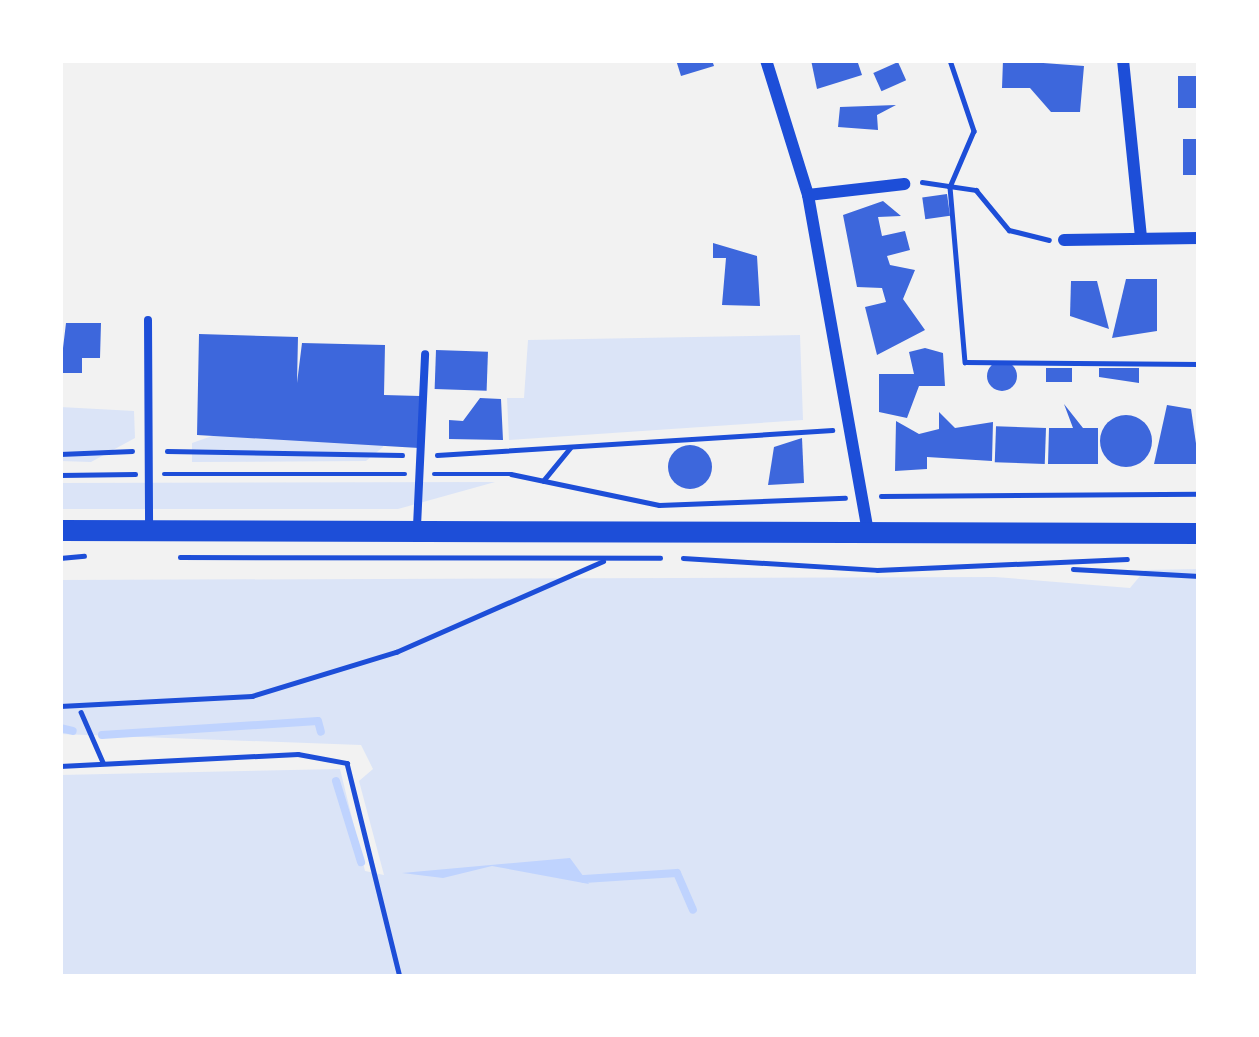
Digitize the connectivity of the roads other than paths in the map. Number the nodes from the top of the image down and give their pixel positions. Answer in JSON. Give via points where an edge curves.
{"nodes":[{"id":1,"x":766,"y":60,"type":"edge"},
{"id":2,"x":1123,"y":60,"type":"edge"},
{"id":3,"x":904,"y":184,"type":"road end"},
{"id":4,"x":808,"y":195,"type":"junction"},
{"id":5,"x":1141,"y":237,"type":"junction"},
{"id":6,"x":1199,"y":238,"type":"edge"},
{"id":7,"x":1064,"y":240,"type":"road end"},
{"id":8,"x":148,"y":320,"type":"dead end"},
{"id":9,"x":425,"y":354,"type":"dead end"},
{"id":10,"x":417,"y":527,"type":"junction"},
{"id":11,"x":60,"y":530,"type":"edge"},
{"id":12,"x":149,"y":530,"type":"junction"},
{"id":13,"x":868,"y":533,"type":"junction"},
{"id":14,"x":1199,"y":533,"type":"edge"}],
"edges":[{"from":1,"to":4,"type":"street"},
{"from":2,"to":5,"type":"street"},
{"from":3,"to":4,"type":"street"},
{"from":4,"to":13,"type":"street","via":[[856,429]]},
{"from":5,"to":6,"type":"street"},
{"from":5,"to":7,"type":"street"},
{"from":8,"to":12,"type":"lane"},
{"from":9,"to":10,"type":"lane","via":[[426,474]]},
{"from":10,"to":12,"type":"main road"},
{"from":10,"to":13,"type":"main road"},
{"from":11,"to":12,"type":"main road"},
{"from":13,"to":14,"type":"main road"}]}
